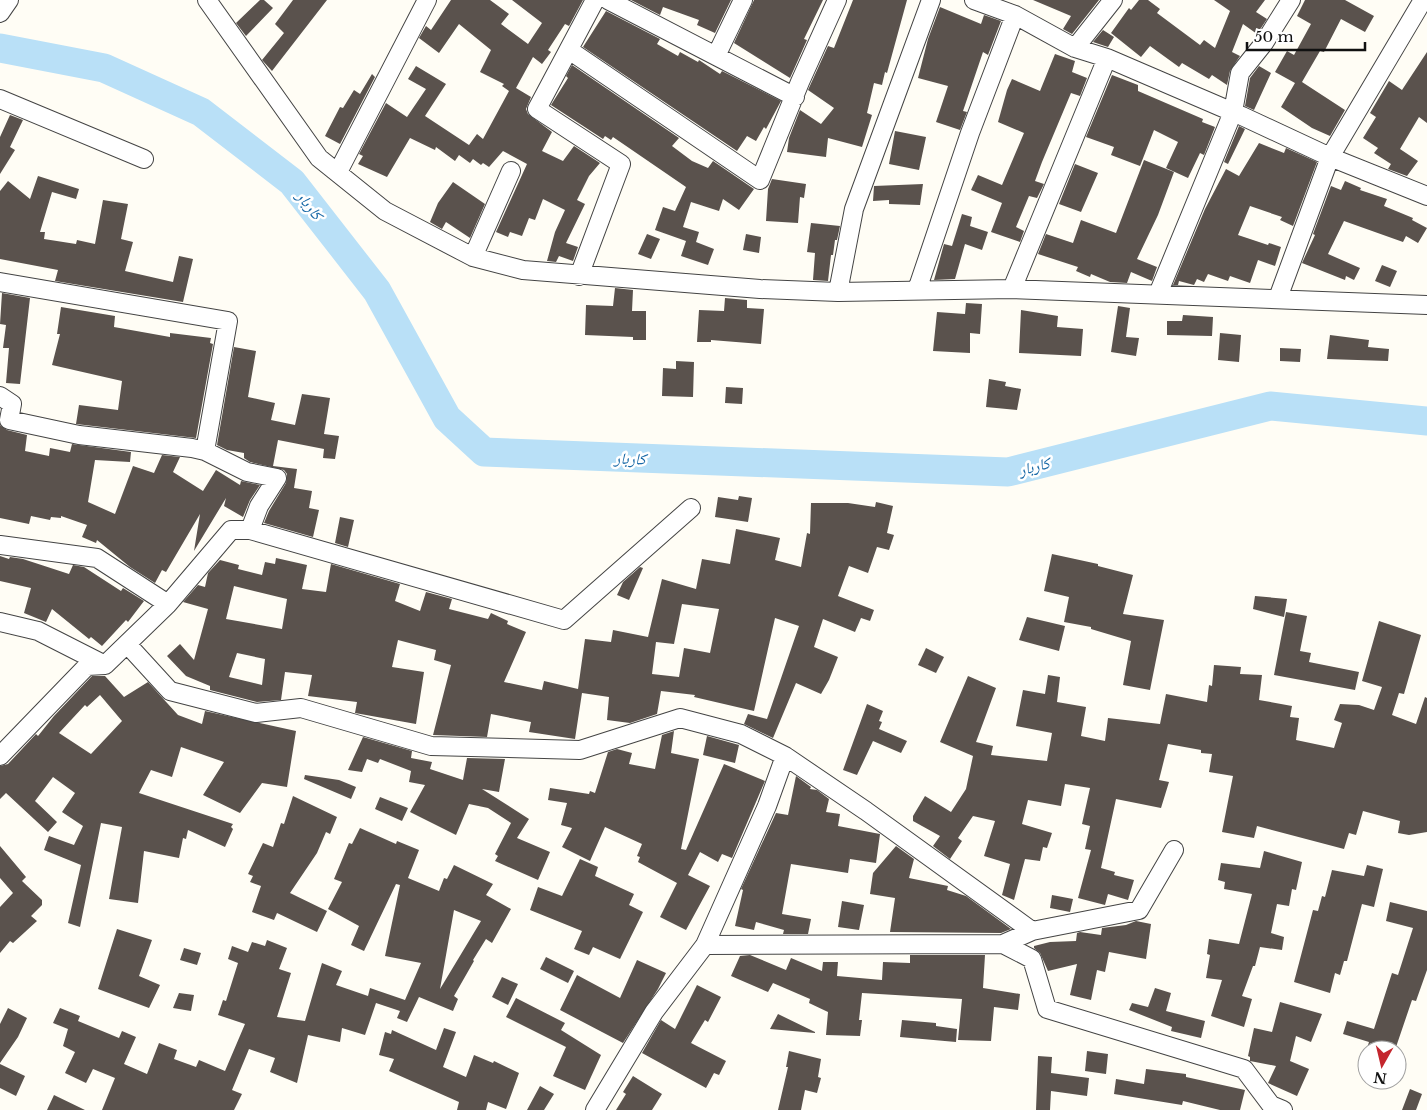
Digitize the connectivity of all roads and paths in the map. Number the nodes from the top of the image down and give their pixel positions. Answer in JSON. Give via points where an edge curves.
{"nodes":[{"id":1,"x":207,"y":0,"type":"edge"},
{"id":2,"x":427,"y":0,"type":"edge"},
{"id":3,"x":595,"y":0,"type":"edge"},
{"id":4,"x":608,"y":0,"type":"edge"},
{"id":5,"x":743,"y":0,"type":"edge"},
{"id":6,"x":837,"y":0,"type":"edge"},
{"id":7,"x":931,"y":0,"type":"edge"},
{"id":8,"x":974,"y":0,"type":"edge"},
{"id":9,"x":1113,"y":0,"type":"edge"},
{"id":10,"x":1291,"y":0,"type":"edge"},
{"id":11,"x":1423,"y":0,"type":"edge"},
{"id":12,"x":1015,"y":15,"type":"junction"},
{"id":13,"x":1075,"y":48,"type":"junction"},
{"id":14,"x":569,"y":50,"type":"junction"},
{"id":15,"x":716,"y":56,"type":"junction"},
{"id":16,"x":1107,"y":58,"type":"junction"},
{"id":17,"x":795,"y":97,"type":"junction"},
{"id":18,"x":0,"y":99,"type":"edge"},
{"id":19,"x":1233,"y":112,"type":"junction"},
{"id":20,"x":1330,"y":157,"type":"junction"},
{"id":21,"x":144,"y":160,"type":"dead end"},
{"id":22,"x":511,"y":171,"type":"dead end"},
{"id":23,"x":338,"y":172,"type":"junction"},
{"id":24,"x":1427,"y":196,"type":"edge"},
{"id":25,"x":473,"y":257,"type":"junction"},
{"id":26,"x":579,"y":276,"type":"junction"},
{"id":27,"x":0,"y":282,"type":"edge"},
{"id":28,"x":1012,"y":289,"type":"junction"},
{"id":29,"x":917,"y":290,"type":"junction"},
{"id":30,"x":838,"y":292,"type":"junction"},
{"id":31,"x":1158,"y":294,"type":"junction"},
{"id":32,"x":1278,"y":298,"type":"junction"},
{"id":33,"x":1427,"y":305,"type":"edge"},
{"id":34,"x":0,"y":396,"type":"edge"},
{"id":35,"x":205,"y":451,"type":"junction"},
{"id":36,"x":691,"y":508,"type":"dead end"},
{"id":37,"x":250,"y":530,"type":"junction"},
{"id":38,"x":0,"y":545,"type":"edge"},
{"id":39,"x":168,"y":604,"type":"junction"},
{"id":40,"x":0,"y":622,"type":"edge"},
{"id":41,"x":127,"y":644,"type":"junction"},
{"id":42,"x":105,"y":665,"type":"junction"},
{"id":43,"x":0,"y":756,"type":"edge"},
{"id":44,"x":785,"y":756,"type":"junction"},
{"id":45,"x":1174,"y":850,"type":"dead end"},
{"id":46,"x":1032,"y":931,"type":"junction"},
{"id":47,"x":705,"y":944,"type":"junction"},
{"id":48,"x":1003,"y":944,"type":"junction"},
{"id":49,"x":595,"y":1110,"type":"edge"},
{"id":50,"x":1283,"y":1110,"type":"edge"}],
"edges":[{"from":1,"to":23,"type":"street","via":[[319,158]]},
{"from":2,"to":23,"type":"street"},
{"from":3,"to":14,"type":"street"},
{"from":4,"to":15,"type":"street"},
{"from":5,"to":15,"type":"street"},
{"from":6,"to":17,"type":"street"},
{"from":7,"to":30,"type":"street","via":[[854,209]]},
{"from":8,"to":12,"type":"street"},
{"from":9,"to":13,"type":"street"},
{"from":10,"to":19,"type":"street","via":[[1240,73]]},
{"from":11,"to":20,"type":"street"},
{"from":12,"to":13,"type":"street"},
{"from":12,"to":29,"type":"street","via":[[970,133]]},
{"from":13,"to":16,"type":"street"},
{"from":14,"to":17,"type":"street","via":[[760,180]]},
{"from":14,"to":26,"type":"street","via":[[537,109],[621,164]]},
{"from":15,"to":17,"type":"street"},
{"from":16,"to":19,"type":"street"},
{"from":16,"to":28,"type":"street"},
{"from":18,"to":21,"type":"street"},
{"from":19,"to":20,"type":"street"},
{"from":19,"to":31,"type":"street"},
{"from":20,"to":24,"type":"street"},
{"from":20,"to":32,"type":"street"},
{"from":22,"to":25,"type":"street"},
{"from":23,"to":25,"type":"street","via":[[385,211]]},
{"from":25,"to":26,"type":"street","via":[[523,270]]},
{"from":26,"to":30,"type":"street"},
{"from":27,"to":35,"type":"street","via":[[228,321]]},
{"from":28,"to":29,"type":"street"},
{"from":28,"to":31,"type":"street"},
{"from":29,"to":30,"type":"street"},
{"from":31,"to":32,"type":"street"},
{"from":32,"to":33,"type":"street"},
{"from":34,"to":35,"type":"street","via":[[12,404],[9,420],[79,435]]},
{"from":35,"to":37,"type":"street","via":[[247,472],[277,478],[259,506]]},
{"from":36,"to":37,"type":"street","via":[[564,620]]},
{"from":37,"to":39,"type":"street","via":[[231,530]]},
{"from":38,"to":39,"type":"street","via":[[97,558]]},
{"from":39,"to":41,"type":"street"},
{"from":40,"to":42,"type":"street","via":[[38,632]]},
{"from":41,"to":42,"type":"street"},
{"from":41,"to":44,"type":"street","via":[[170,691],[256,713],[301,708],[431,746],[580,750],[680,718],[741,734]]},
{"from":42,"to":43,"type":"street","via":[[87,666]]},
{"from":44,"to":46,"type":"street"},
{"from":44,"to":47,"type":"street","via":[[767,806]]},
{"from":45,"to":46,"type":"street","via":[[1139,910]]},
{"from":46,"to":48,"type":"street"},
{"from":47,"to":48,"type":"street"},
{"from":47,"to":49,"type":"street","via":[[654,1012]]},
{"from":48,"to":50,"type":"street","via":[[1032,959],[1047,1008],[1244,1069],[1271,1105]]}]}
